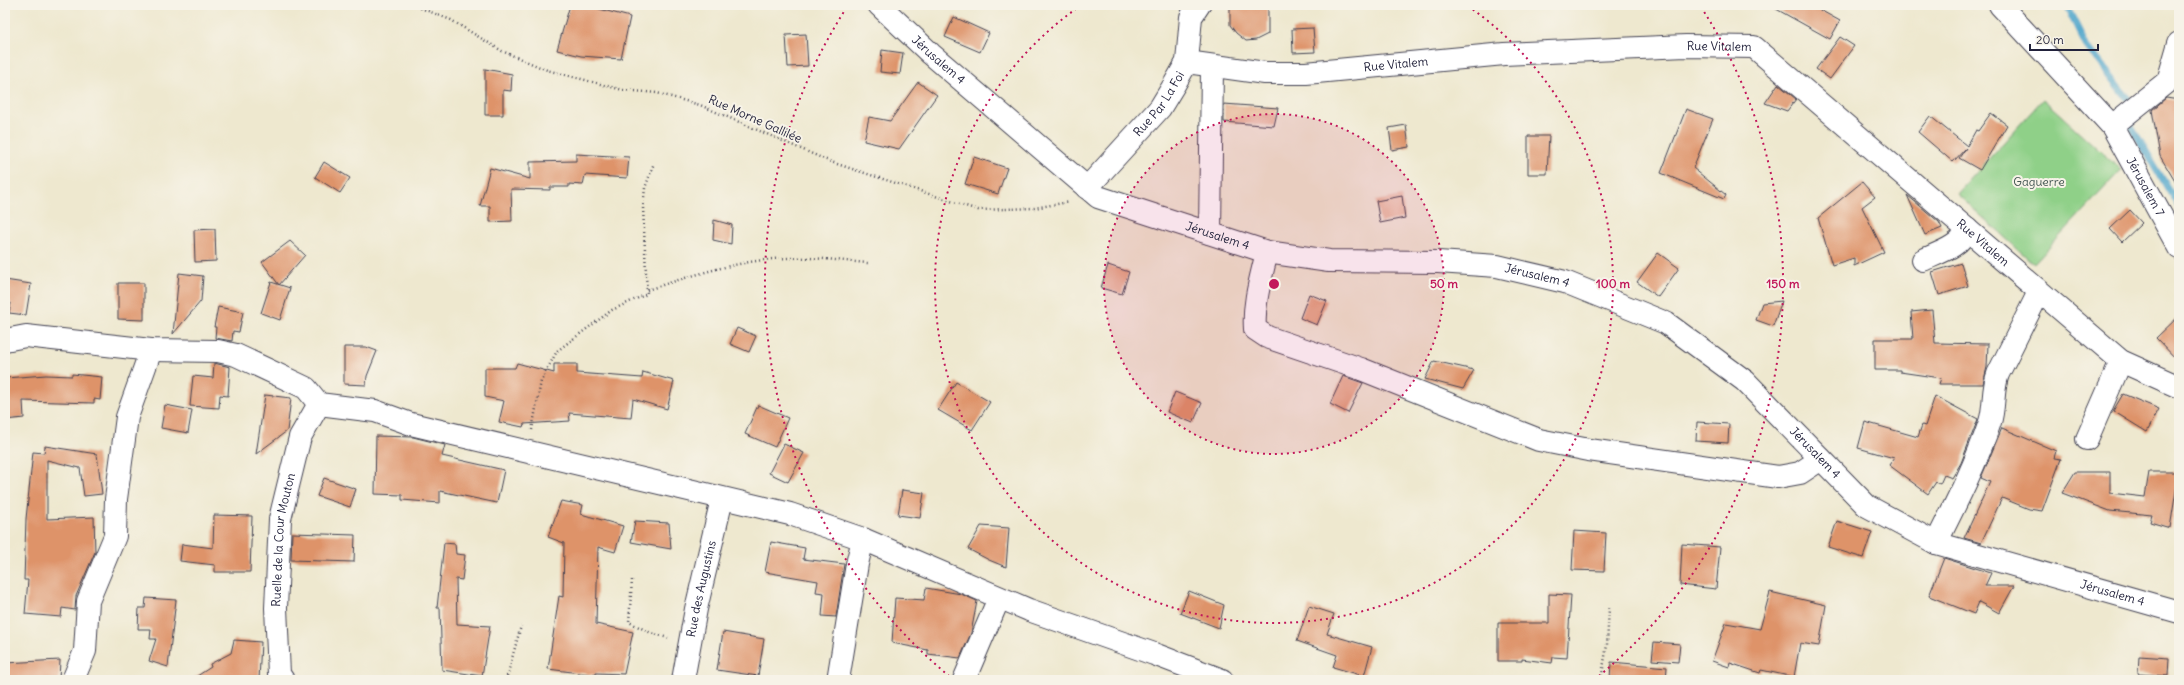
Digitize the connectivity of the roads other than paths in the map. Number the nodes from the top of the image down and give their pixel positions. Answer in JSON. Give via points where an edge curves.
{"nodes":[{"id":1,"x":879,"y":5,"type":"edge"},
{"id":2,"x":2000,"y":5,"type":"edge"},
{"id":3,"x":1192,"y":9,"type":"edge"},
{"id":4,"x":2179,"y":43,"type":"edge"},
{"id":5,"x":1187,"y":62,"type":"junction"},
{"id":6,"x":1212,"y":67,"type":"junction"},
{"id":7,"x":2112,"y":126,"type":"junction"},
{"id":8,"x":1093,"y":192,"type":"junction"},
{"id":9,"x":1967,"y":229,"type":"junction"},
{"id":10,"x":1210,"y":233,"type":"junction"},
{"id":11,"x":2179,"y":248,"type":"edge"},
{"id":12,"x":1266,"y":252,"type":"junction"},
{"id":13,"x":1923,"y":260,"type":"dead end"},
{"id":14,"x":2039,"y":292,"type":"junction"},
{"id":15,"x":5,"y":340,"type":"edge"},
{"id":16,"x":151,"y":350,"type":"junction"},
{"id":17,"x":2121,"y":361,"type":"junction"},
{"id":18,"x":2179,"y":387,"type":"edge"},
{"id":19,"x":318,"y":404,"type":"junction"},
{"id":20,"x":2087,"y":439,"type":"dead end"},
{"id":21,"x":1821,"y":459,"type":"junction"},
{"id":22,"x":722,"y":499,"type":"junction"},
{"id":23,"x":863,"y":539,"type":"junction"},
{"id":24,"x":1936,"y":543,"type":"junction"},
{"id":25,"x":999,"y":598,"type":"junction"},
{"id":26,"x":2179,"y":612,"type":"edge"},
{"id":27,"x":279,"y":676,"type":"edge"},
{"id":28,"x":73,"y":680,"type":"edge"},
{"id":29,"x":683,"y":680,"type":"edge"},
{"id":30,"x":838,"y":680,"type":"edge"},
{"id":31,"x":964,"y":680,"type":"edge"},
{"id":32,"x":1222,"y":680,"type":"edge"}],
"edges":[{"from":1,"to":8,"type":"street","name":"Jérusalem 4","via":[[931,54]]},
{"from":2,"to":7,"type":"street","name":"Jérusalem 7"},
{"from":3,"to":5,"type":"street","name":"Rue Par La Foi"},
{"from":4,"to":7,"type":"street","via":[[2168,80]]},
{"from":5,"to":6,"type":"street","name":"Rue Vitalem"},
{"from":5,"to":8,"type":"street","name":"Rue Par La Foi","via":[[1160,108]]},
{"from":6,"to":9,"type":"street","name":"Rue Vitalem","via":[[1265,73],[1306,73],[1504,54],[1686,46],[1754,48]]},
{"from":6,"to":10,"type":"street"},
{"from":7,"to":11,"type":"street","name":"Jérusalem 7"},
{"from":8,"to":10,"type":"street","name":"Jérusalem 4"},
{"from":9,"to":13,"type":"street","via":[[1965,236],[1952,246]]},
{"from":9,"to":14,"type":"street","name":"Rue Vitalem"},
{"from":10,"to":12,"type":"street","name":"Jérusalem 4"},
{"from":12,"to":21,"type":"street","name":"Jérusalem 4","via":[[1329,261],[1438,262],[1497,266],[1565,282],[1666,323],[1745,381]]},
{"from":12,"to":21,"type":"street","via":[[1254,316],[1255,329],[1266,337],[1361,370],[1539,440],[1589,450],[1778,477],[1800,473]]},
{"from":14,"to":17,"type":"street","name":"Rue Vitalem"},
{"from":14,"to":24,"type":"street","via":[[1998,374],[1990,421],[1968,480]]},
{"from":15,"to":16,"type":"street","via":[[26,336]]},
{"from":16,"to":19,"type":"street","via":[[218,351],[236,355],[306,388]]},
{"from":16,"to":28,"type":"street","via":[[127,417],[116,499],[115,536],[88,601],[85,651]]},
{"from":17,"to":18,"type":"street","name":"Rue Vitalem"},
{"from":17,"to":20,"type":"street"},
{"from":19,"to":22,"type":"street","via":[[376,411],[411,424]]},
{"from":19,"to":27,"type":"street","name":"Ruelle de la Cour Mouton","via":[[300,438],[280,519],[276,608]]},
{"from":21,"to":24,"type":"street","name":"Jérusalem 4","via":[[1867,506]]},
{"from":22,"to":23,"type":"street","via":[[790,514]]},
{"from":22,"to":29,"type":"street","name":"Rue des Augustins"},
{"from":23,"to":25,"type":"street"},
{"from":23,"to":30,"type":"street"},
{"from":24,"to":26,"type":"street","name":"Jérusalem 4"},
{"from":25,"to":31,"type":"street"},
{"from":25,"to":32,"type":"street"}]}
